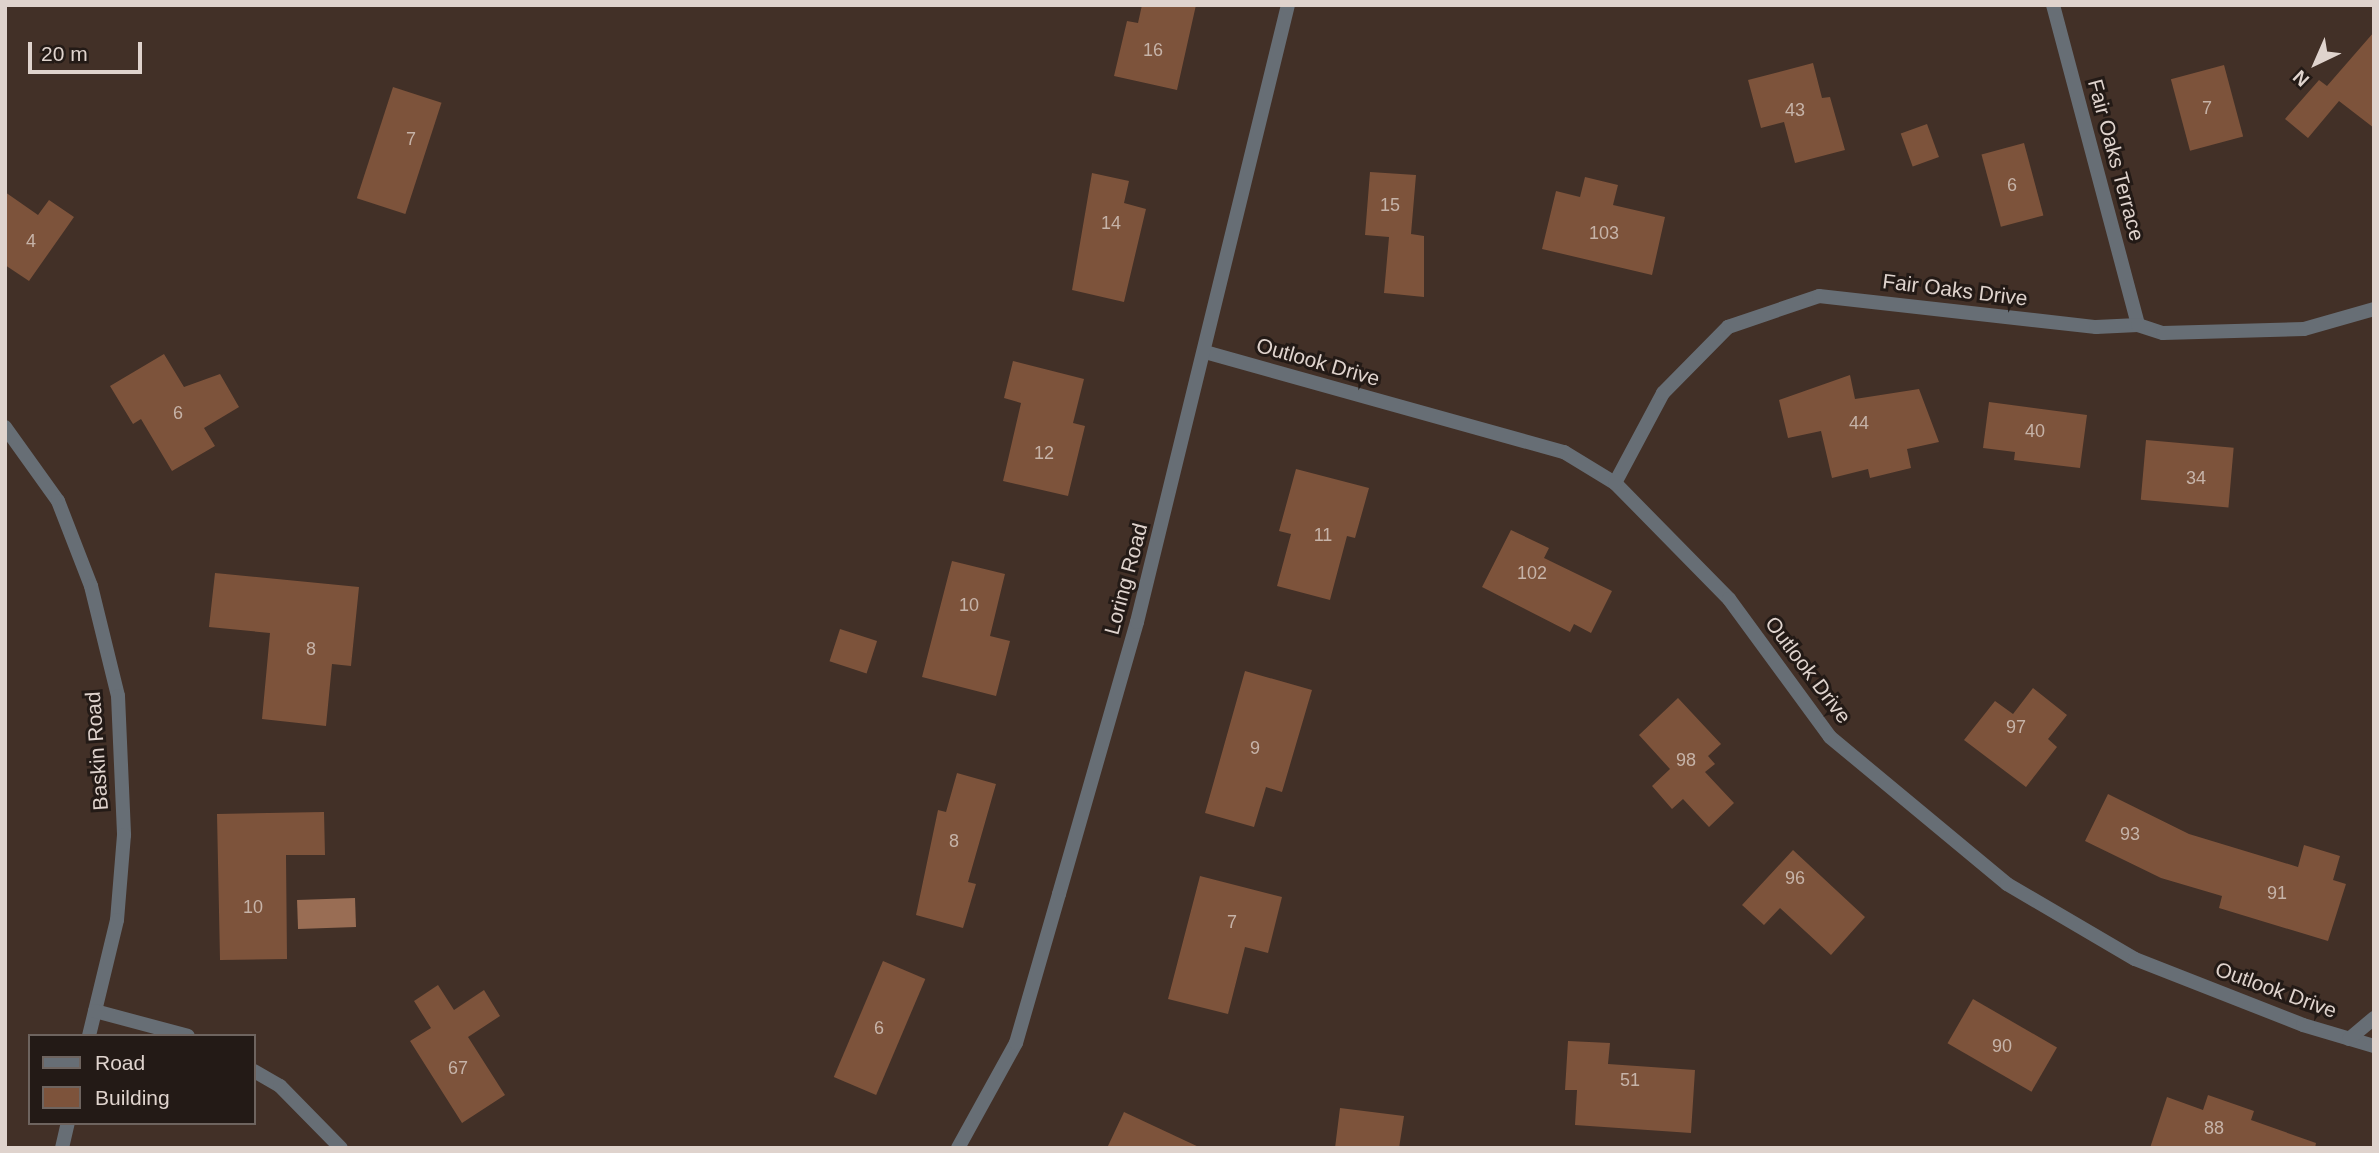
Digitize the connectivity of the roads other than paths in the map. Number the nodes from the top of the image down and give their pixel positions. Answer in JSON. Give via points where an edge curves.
{"nodes":[{"id":1,"x":1288,"y":5,"type":"edge"},
{"id":2,"x":2053,"y":5,"type":"edge"},
{"id":3,"x":2374,"y":309,"type":"edge"},
{"id":4,"x":2138,"y":325,"type":"junction"},
{"id":5,"x":1205,"y":352,"type":"junction"},
{"id":6,"x":5,"y":427,"type":"edge"},
{"id":7,"x":1615,"y":483,"type":"junction"},
{"id":8,"x":95,"y":1011,"type":"junction"},
{"id":9,"x":2374,"y":1018,"type":"edge"},
{"id":10,"x":89,"y":1034,"type":"edge"},
{"id":11,"x":181,"y":1034,"type":"edge"},
{"id":12,"x":2349,"y":1039,"type":"junction"},
{"id":13,"x":2374,"y":1046,"type":"edge"},
{"id":14,"x":256,"y":1072,"type":"edge"},
{"id":15,"x":68,"y":1125,"type":"edge"},
{"id":16,"x":62,"y":1148,"type":"edge"},
{"id":17,"x":341,"y":1148,"type":"edge"},
{"id":18,"x":958,"y":1148,"type":"edge"}],
"edges":[{"from":1,"to":5,"type":"street","name":"Loring Road"},
{"from":2,"to":4,"type":"street","name":"Fair Oaks Terrace"},
{"from":3,"to":4,"type":"street","name":"Fair Oaks Drive","via":[[2304,329],[2163,333]]},
{"from":4,"to":7,"type":"street","name":"Fair Oaks Drive","via":[[2096,327],[1927,311],[1847,296],[1819,296],[1780,306],[1728,327],[1663,393]]},
{"from":5,"to":7,"type":"street","name":"Outlook Drive","via":[[1564,452]]},
{"from":5,"to":18,"type":"street","name":"Loring Road","via":[[1137,622],[1016,1043]]},
{"from":6,"to":8,"type":"street","name":"Baskin Road","via":[[58,501],[91,586],[118,696],[124,835],[117,920]]},
{"from":7,"to":12,"type":"street","name":"Outlook Drive","via":[[1730,598],[1830,737],[2007,884],[2135,959]]},
{"from":8,"to":10,"type":"street","name":"Baskin Road"},
{"from":8,"to":11,"type":"street"},
{"from":9,"to":12,"type":"street"},
{"from":12,"to":13,"type":"street","name":"Outlook Drive"},
{"from":14,"to":17,"type":"street","via":[[280,1086]]},
{"from":15,"to":16,"type":"street"}]}
